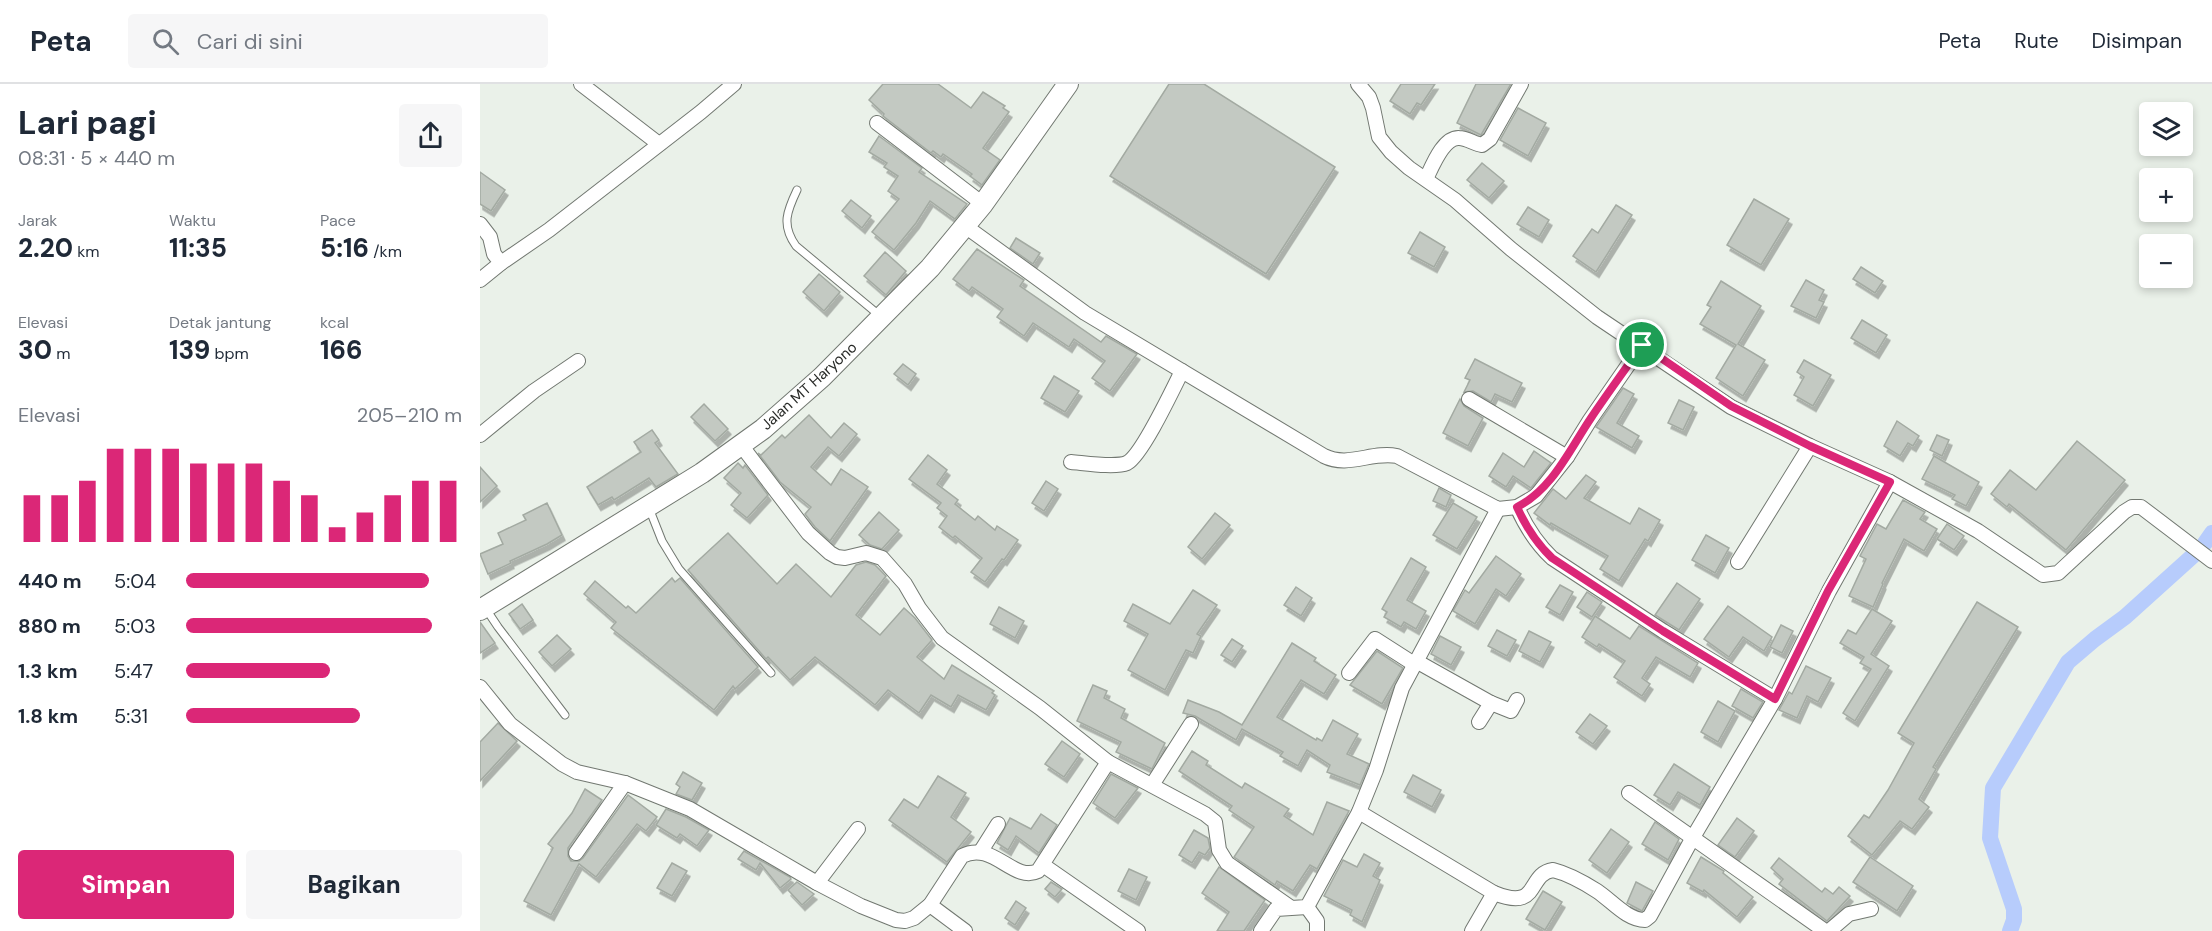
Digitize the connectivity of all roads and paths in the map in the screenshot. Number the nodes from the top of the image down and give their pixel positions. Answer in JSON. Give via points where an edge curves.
{"nodes":[{"id":1,"x":581,"y":84,"type":"edge"},
{"id":2,"x":734,"y":84,"type":"edge"},
{"id":3,"x":1068,"y":84,"type":"edge"},
{"id":4,"x":1358,"y":84,"type":"edge"},
{"id":5,"x":1521,"y":84,"type":"edge"},
{"id":6,"x":877,"y":123,"type":"dead end"},
{"id":7,"x":659,"y":144,"type":"junction"},
{"id":8,"x":1426,"y":179,"type":"junction"},
{"id":9,"x":797,"y":190,"type":"dead end"},
{"id":10,"x":983,"y":204,"type":"junction"},
{"id":11,"x":480,"y":224,"type":"edge"},
{"id":12,"x":964,"y":226,"type":"junction"},
{"id":13,"x":501,"y":263,"type":"junction"},
{"id":14,"x":480,"y":280,"type":"edge"},
{"id":15,"x":882,"y":318,"type":"junction"},
{"id":16,"x":1642,"y":345,"type":"junction"},
{"id":17,"x":578,"y":361,"type":"dead end"},
{"id":18,"x":1182,"y":371,"type":"junction"},
{"id":19,"x":1469,"y":399,"type":"dead end"},
{"id":20,"x":480,"y":435,"type":"edge"},
{"id":21,"x":741,"y":445,"type":"junction"},
{"id":22,"x":1810,"y":446,"type":"junction"},
{"id":23,"x":1567,"y":457,"type":"junction"},
{"id":24,"x":1071,"y":462,"type":"dead end"},
{"id":25,"x":1890,"y":482,"type":"junction"},
{"id":26,"x":649,"y":507,"type":"junction"},
{"id":27,"x":1517,"y":507,"type":"junction"},
{"id":28,"x":1498,"y":509,"type":"junction"},
{"id":29,"x":2212,"y":561,"type":"edge"},
{"id":30,"x":1738,"y":562,"type":"dead end"},
{"id":31,"x":482,"y":609,"type":"edge"},
{"id":32,"x":1415,"y":663,"type":"junction"},
{"id":33,"x":1349,"y":673,"type":"dead end"},
{"id":34,"x":771,"y":674,"type":"dead end"},
{"id":35,"x":480,"y":687,"type":"edge"},
{"id":36,"x":1775,"y":699,"type":"junction"},
{"id":37,"x":1517,"y":700,"type":"dead end"},
{"id":38,"x":1491,"y":703,"type":"junction"},
{"id":39,"x":565,"y":715,"type":"dead end"},
{"id":40,"x":1479,"y":722,"type":"dead end"},
{"id":41,"x":1191,"y":724,"type":"dead end"},
{"id":42,"x":1108,"y":762,"type":"junction"},
{"id":43,"x":625,"y":783,"type":"junction"},
{"id":44,"x":1152,"y":785,"type":"junction"},
{"id":45,"x":1629,"y":793,"type":"dead end"},
{"id":46,"x":1359,"y":812,"type":"junction"},
{"id":47,"x":998,"y":824,"type":"dead end"},
{"id":48,"x":858,"y":829,"type":"dead end"},
{"id":49,"x":1692,"y":839,"type":"junction"},
{"id":50,"x":981,"y":851,"type":"junction"},
{"id":51,"x":576,"y":853,"type":"dead end"},
{"id":52,"x":1043,"y":865,"type":"junction"},
{"id":53,"x":817,"y":883,"type":"junction"},
{"id":54,"x":1494,"y":893,"type":"junction"},
{"id":55,"x":930,"y":905,"type":"junction"},
{"id":56,"x":1290,"y":907,"type":"junction"},
{"id":57,"x":1307,"y":908,"type":"junction"},
{"id":58,"x":1871,"y":909,"type":"dead end"},
{"id":59,"x":1640,"y":926,"type":"edge"},
{"id":60,"x":965,"y":931,"type":"edge"},
{"id":61,"x":1138,"y":931,"type":"edge"},
{"id":62,"x":1261,"y":931,"type":"edge"},
{"id":63,"x":1317,"y":931,"type":"edge"},
{"id":64,"x":1472,"y":931,"type":"edge"},
{"id":65,"x":1827,"y":931,"type":"edge"}],
"edges":[{"from":1,"to":7,"type":"street"},
{"from":2,"to":7,"type":"street"},
{"from":3,"to":10,"type":"main road","name":"Jalan MT Haryono"},
{"from":4,"to":8,"type":"street","via":[[1373,108],[1379,137],[1409,168]]},
{"from":5,"to":8,"type":"street","via":[[1490,139],[1482,144],[1456,137],[1451,140]]},
{"from":6,"to":10,"type":"street"},
{"from":7,"to":13,"type":"street"},
{"from":8,"to":16,"type":"street","via":[[1597,317]]},
{"from":9,"to":15,"type":"lane","via":[[788,208],[788,235]]},
{"from":10,"to":12,"type":"main road","name":"Jalan MT Haryono"},
{"from":11,"to":13,"type":"street"},
{"from":12,"to":15,"type":"main road","name":"Jalan MT Haryono"},
{"from":12,"to":18,"type":"street","via":[[1085,313]]},
{"from":13,"to":14,"type":"street"},
{"from":15,"to":21,"type":"main road","name":"Jalan MT Haryono","via":[[822,377]]},
{"from":16,"to":22,"type":"street","via":[[1731,406]]},
{"from":16,"to":23,"type":"street"},
{"from":17,"to":20,"type":"street"},
{"from":18,"to":24,"type":"street","via":[[1151,430],[1127,463]]},
{"from":18,"to":28,"type":"street","via":[[1334,461],[1397,456]]},
{"from":19,"to":23,"type":"street"},
{"from":21,"to":26,"type":"main road","name":"Jalan MT Haryono"},
{"from":21,"to":42,"type":"street","via":[[808,533],[830,553],[845,558],[866,553],[882,558],[942,638]]},
{"from":22,"to":25,"type":"street"},
{"from":22,"to":30,"type":"street"},
{"from":23,"to":27,"type":"street","via":[[1536,496]]},
{"from":25,"to":29,"type":"street","via":[[1978,531],[2043,575],[2058,573],[2132,507],[2141,507]]},
{"from":25,"to":36,"type":"street","via":[[1828,591]]},
{"from":26,"to":31,"type":"main road","name":"Jalan MT Haryono"},
{"from":26,"to":34,"type":"lane","via":[[662,541],[679,569]]},
{"from":27,"to":28,"type":"street"},
{"from":27,"to":36,"type":"street","via":[[1525,525],[1552,558]]},
{"from":28,"to":32,"type":"street"},
{"from":31,"to":39,"type":"lane"},
{"from":32,"to":33,"type":"street","via":[[1376,639]]},
{"from":32,"to":38,"type":"street"},
{"from":32,"to":46,"type":"street"},
{"from":35,"to":43,"type":"street","via":[[510,724],[562,764],[577,772]]},
{"from":36,"to":49,"type":"street"},
{"from":37,"to":38,"type":"street","via":[[1511,711]]},
{"from":38,"to":40,"type":"street"},
{"from":41,"to":44,"type":"street"},
{"from":42,"to":44,"type":"street"},
{"from":42,"to":52,"type":"street"},
{"from":43,"to":51,"type":"street"},
{"from":43,"to":53,"type":"street","via":[[690,809]]},
{"from":44,"to":56,"type":"street","via":[[1215,822],[1219,850],[1227,863]]},
{"from":45,"to":49,"type":"street"},
{"from":46,"to":54,"type":"street"},
{"from":46,"to":57,"type":"street"},
{"from":47,"to":50,"type":"street"},
{"from":48,"to":53,"type":"street"},
{"from":49,"to":59,"type":"street","via":[[1650,916]]},
{"from":49,"to":65,"type":"street"},
{"from":50,"to":52,"type":"street","via":[[1021,872],[1033,874]]},
{"from":50,"to":55,"type":"street","via":[[962,856]]},
{"from":52,"to":61,"type":"street"},
{"from":53,"to":55,"type":"street","via":[[896,920],[914,918]]},
{"from":54,"to":59,"type":"street","via":[[1515,900],[1553,870],[1596,891]]},
{"from":54,"to":64,"type":"street"},
{"from":55,"to":60,"type":"street"},
{"from":56,"to":57,"type":"street"},
{"from":56,"to":62,"type":"street","via":[[1275,909]]},
{"from":57,"to":63,"type":"street","via":[[1317,921]]},
{"from":58,"to":65,"type":"street","via":[[1849,914]]}]}
